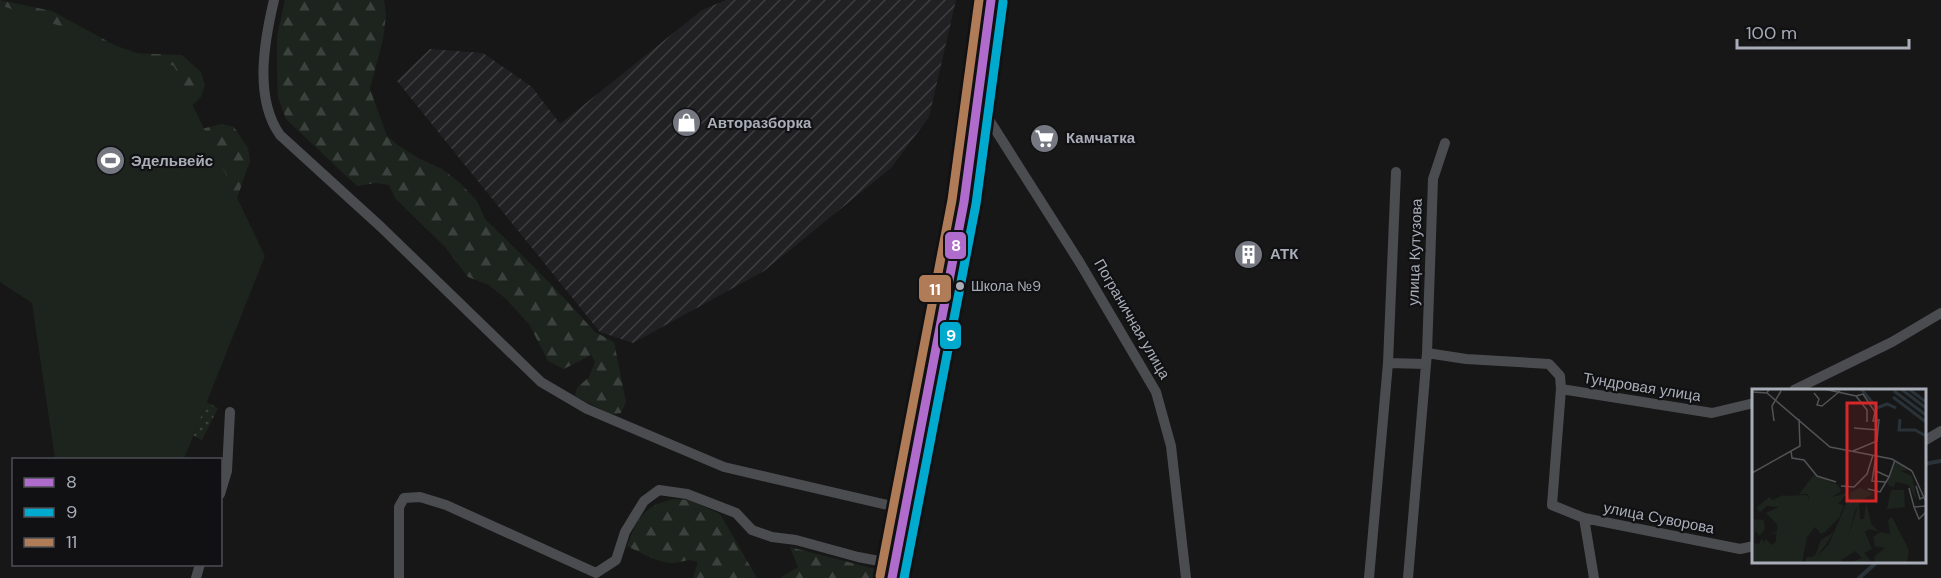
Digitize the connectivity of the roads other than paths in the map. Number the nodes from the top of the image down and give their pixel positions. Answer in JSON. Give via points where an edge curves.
{"nodes":[{"id":1,"x":274,"y":0,"type":"edge"},
{"id":2,"x":991,"y":0,"type":"edge"},
{"id":3,"x":979,"y":104,"type":"junction"},
{"id":4,"x":1445,"y":143,"type":"dead end"},
{"id":5,"x":1396,"y":172,"type":"dead end"},
{"id":6,"x":1941,"y":313,"type":"edge"},
{"id":7,"x":1426,"y":358,"type":"junction"},
{"id":8,"x":1388,"y":363,"type":"junction"},
{"id":9,"x":1561,"y":389,"type":"junction"},
{"id":10,"x":1796,"y":389,"type":"edge"},
{"id":11,"x":1752,"y":403,"type":"edge"},
{"id":12,"x":231,"y":412,"type":"dead end"},
{"id":13,"x":1941,"y":431,"type":"edge"},
{"id":14,"x":1926,"y":440,"type":"edge"},
{"id":15,"x":222,"y":487,"type":"edge"},
{"id":16,"x":905,"y":509,"type":"junction"},
{"id":17,"x":1584,"y":518,"type":"junction"},
{"id":18,"x":1752,"y":546,"type":"edge"},
{"id":19,"x":893,"y":571,"type":"edge"},
{"id":20,"x":596,"y":574,"type":"edge"},
{"id":21,"x":399,"y":578,"type":"edge"},
{"id":22,"x":1186,"y":578,"type":"edge"},
{"id":23,"x":1369,"y":578,"type":"edge"},
{"id":24,"x":1408,"y":578,"type":"edge"},
{"id":25,"x":1594,"y":578,"type":"edge"}],
"edges":[{"from":1,"to":16,"type":"street","via":[[264,78],[269,116],[280,135],[541,382],[587,409],[724,467]]},
{"from":2,"to":3,"type":"street"},
{"from":3,"to":16,"type":"street"},
{"from":3,"to":22,"type":"street","name":"Пограничная улица","via":[[1156,392],[1171,446]]},
{"from":4,"to":7,"type":"street","name":"улица Кутузова","via":[[1433,179]]},
{"from":5,"to":8,"type":"street","name":"улица Кутузова"},
{"from":6,"to":10,"type":"street"},
{"from":7,"to":8,"type":"street"},
{"from":7,"to":9,"type":"street","via":[[1549,364],[1560,376]]},
{"from":7,"to":24,"type":"street","name":"улица Кутузова"},
{"from":8,"to":23,"type":"street","name":"улица Кутузова"},
{"from":9,"to":11,"type":"street","name":"Тундровая улица","via":[[1712,413]]},
{"from":9,"to":17,"type":"street","via":[[1552,505]]},
{"from":12,"to":15,"type":"street","via":[[227,471]]},
{"from":13,"to":14,"type":"street"},
{"from":16,"to":19,"type":"street"},
{"from":17,"to":18,"type":"street","name":"улица Суворова","via":[[1740,549]]},
{"from":17,"to":25,"type":"street","name":"улица Суворова"},
{"from":19,"to":20,"type":"street","via":[[858,557],[772,537],[752,530],[736,513],[687,494],[659,490],[644,501],[624,532],[616,560]]},
{"from":20,"to":21,"type":"street","via":[[446,505],[420,497],[404,498],[399,507]]}]}
